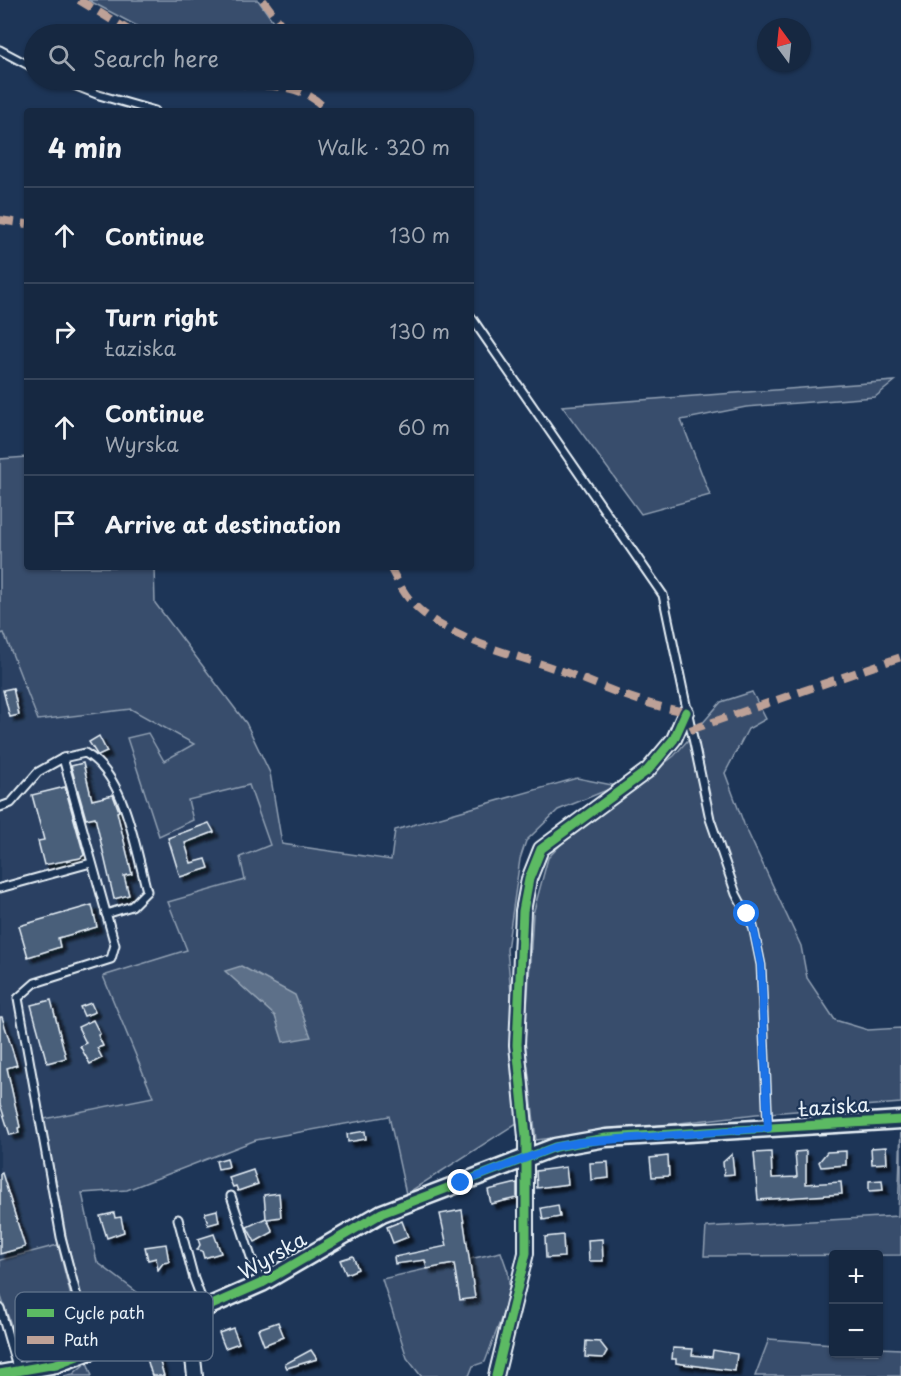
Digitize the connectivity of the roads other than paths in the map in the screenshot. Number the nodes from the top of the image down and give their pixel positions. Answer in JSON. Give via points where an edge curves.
{"nodes":[{"id":1,"x":0,"y":50,"type":"edge"},
{"id":2,"x":24,"y":63,"type":"edge"},
{"id":3,"x":86,"y":90,"type":"edge"},
{"id":4,"x":144,"y":108,"type":"edge"},
{"id":5,"x":474,"y":321,"type":"edge"},
{"id":6,"x":686,"y":712,"type":"junction"},
{"id":7,"x":63,"y":758,"type":"junction"},
{"id":8,"x":0,"y":807,"type":"edge"},
{"id":9,"x":91,"y":862,"type":"junction"},
{"id":10,"x":0,"y":888,"type":"edge"},
{"id":11,"x":106,"y":914,"type":"junction"},
{"id":12,"x":901,"y":1119,"type":"edge"},
{"id":13,"x":768,"y":1128,"type":"junction"},
{"id":14,"x":555,"y":1147,"type":"joint"},
{"id":15,"x":526,"y":1158,"type":"junction"},
{"id":16,"x":231,"y":1196,"type":"dead end"},
{"id":17,"x":178,"y":1219,"type":"dead end"},
{"id":18,"x":262,"y":1283,"type":"junction"},
{"id":19,"x":76,"y":1292,"type":"edge"},
{"id":20,"x":199,"y":1292,"type":"edge"},
{"id":21,"x":213,"y":1304,"type":"edge"},
{"id":22,"x":0,"y":1308,"type":"edge"},
{"id":23,"x":15,"y":1353,"type":"edge"},
{"id":24,"x":63,"y":1361,"type":"edge"},
{"id":25,"x":193,"y":1361,"type":"edge"},
{"id":26,"x":0,"y":1374,"type":"edge"},
{"id":27,"x":22,"y":1374,"type":"edge"},
{"id":28,"x":195,"y":1376,"type":"edge"},
{"id":29,"x":496,"y":1376,"type":"edge"}],
"edges":[{"from":1,"to":2,"type":"lane"},
{"from":3,"to":4,"type":"lane"},
{"from":5,"to":6,"type":"lane","via":[[663,595]]},
{"from":6,"to":13,"type":"lane","via":[[710,819],[758,946]]},
{"from":6,"to":15,"type":"street","via":[[674,739],[648,770],[541,849],[529,879],[523,911],[517,1045]]},
{"from":7,"to":8,"type":"lane","via":[[38,772],[11,803]]},
{"from":7,"to":9,"type":"lane"},
{"from":7,"to":11,"type":"lane","via":[[85,753],[96,759],[119,791],[147,891],[132,906]]},
{"from":9,"to":10,"type":"lane"},
{"from":9,"to":11,"type":"lane"},
{"from":11,"to":19,"type":"lane","via":[[115,945],[111,959],[35,983],[18,999],[61,1237]]},
{"from":12,"to":13,"type":"street","name":"Łaziska"},
{"from":13,"to":14,"type":"street","name":"Łaziska","via":[[606,1138]]},
{"from":14,"to":15,"type":"street","name":"Wyrska"},
{"from":15,"to":18,"type":"street","name":"Wyrska","via":[[382,1213]]},
{"from":15,"to":29,"type":"street","via":[[526,1253]]},
{"from":16,"to":18,"type":"lane"},
{"from":17,"to":20,"type":"lane"},
{"from":18,"to":21,"type":"street","name":"Wyrska"},
{"from":22,"to":23,"type":"lane"},
{"from":24,"to":27,"type":"street","name":"Wyrska"},
{"from":25,"to":28,"type":"street"},
{"from":26,"to":27,"type":"street","name":"Wyrska"}]}
